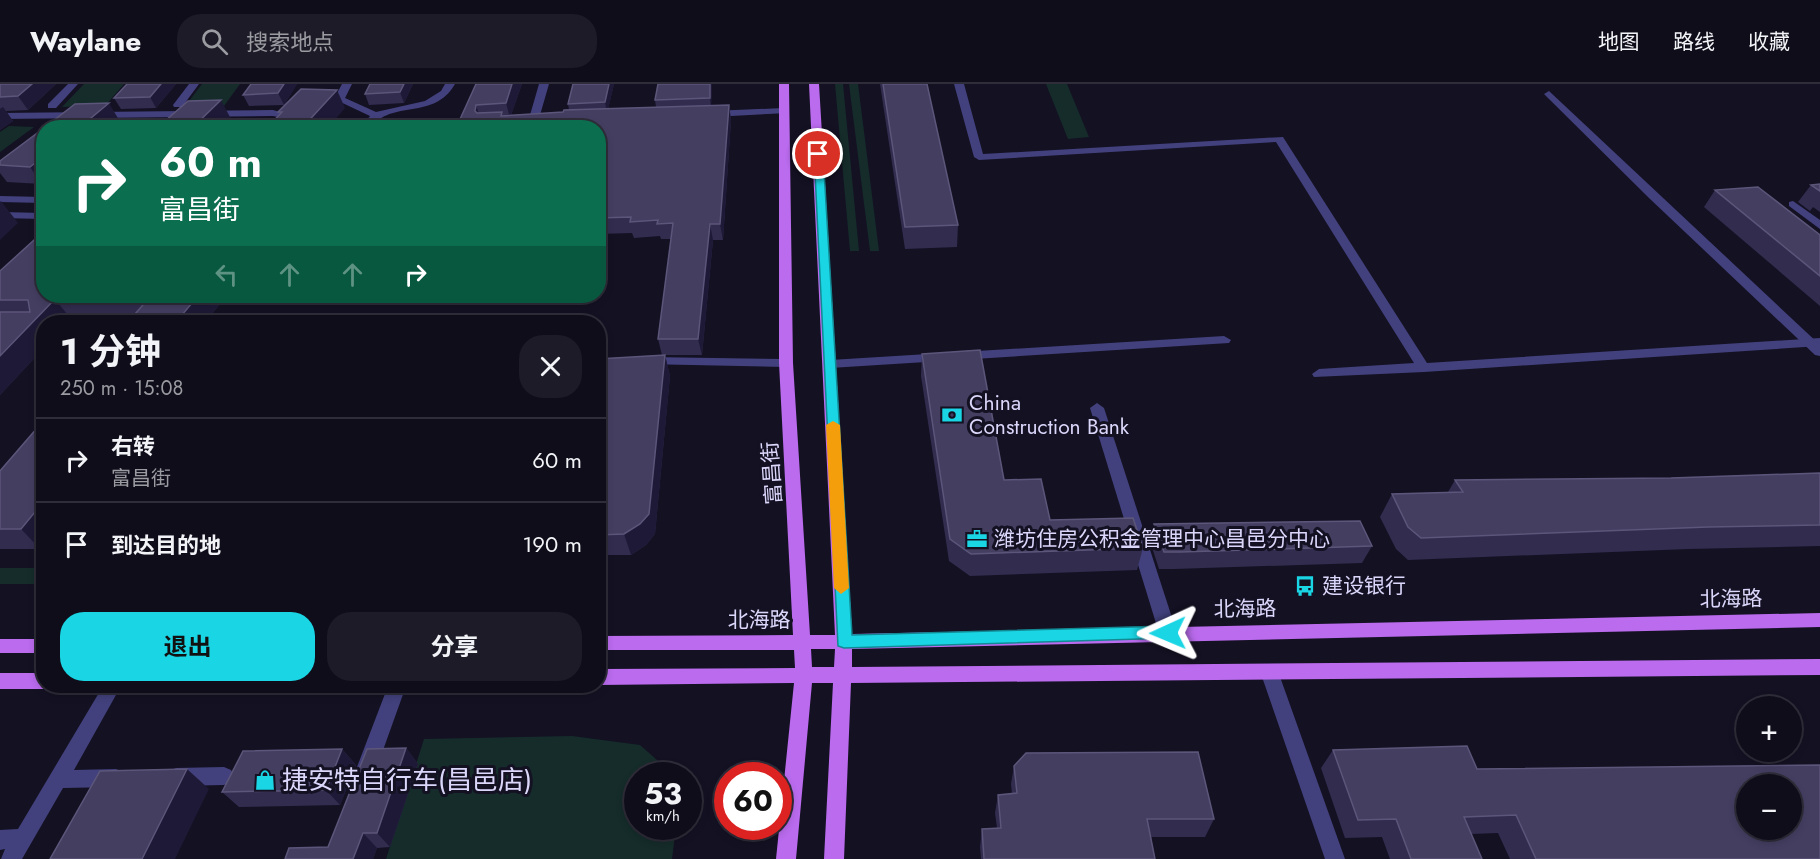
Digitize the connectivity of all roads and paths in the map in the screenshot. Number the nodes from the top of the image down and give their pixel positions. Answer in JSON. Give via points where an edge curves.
{"nodes":[{"id":1,"x":74,"y":84,"type":"edge"},
{"id":2,"x":194,"y":84,"type":"edge"},
{"id":3,"x":347,"y":84,"type":"edge"},
{"id":4,"x":450,"y":84,"type":"edge"},
{"id":5,"x":544,"y":84,"type":"edge"},
{"id":6,"x":784,"y":84,"type":"edge"},
{"id":7,"x":814,"y":84,"type":"edge"},
{"id":8,"x":959,"y":84,"type":"edge"},
{"id":9,"x":1549,"y":94,"type":"dead end"},
{"id":10,"x":52,"y":106,"type":"dead end"},
{"id":11,"x":180,"y":109,"type":"junction"},
{"id":12,"x":784,"y":111,"type":"junction"},
{"id":13,"x":78,"y":115,"type":"junction"},
{"id":14,"x":376,"y":115,"type":"junction"},
{"id":15,"x":700,"y":115,"type":"edge"},
{"id":16,"x":0,"y":116,"type":"edge"},
{"id":17,"x":71,"y":120,"type":"edge"},
{"id":18,"x":171,"y":120,"type":"edge"},
{"id":19,"x":280,"y":120,"type":"edge"},
{"id":20,"x":372,"y":120,"type":"edge"},
{"id":21,"x":533,"y":120,"type":"edge"},
{"id":22,"x":0,"y":199,"type":"edge"},
{"id":23,"x":36,"y":200,"type":"edge"},
{"id":24,"x":1793,"y":204,"type":"dead end"},
{"id":25,"x":0,"y":215,"type":"edge"},
{"id":26,"x":36,"y":216,"type":"edge"},
{"id":27,"x":1820,"y":225,"type":"edge"},
{"id":28,"x":1224,"y":340,"type":"dead end"},
{"id":29,"x":1816,"y":346,"type":"edge"},
{"id":30,"x":630,"y":361,"type":"edge"},
{"id":31,"x":786,"y":363,"type":"junction"},
{"id":32,"x":830,"y":364,"type":"junction"},
{"id":33,"x":1424,"y":368,"type":"junction"},
{"id":34,"x":1318,"y":374,"type":"dead end"},
{"id":35,"x":1097,"y":408,"type":"dead end"},
{"id":36,"x":1820,"y":620,"type":"edge"},
{"id":37,"x":1168,"y":633,"type":"junction"},
{"id":38,"x":804,"y":642,"type":"junction"},
{"id":39,"x":844,"y":642,"type":"junction"},
{"id":40,"x":606,"y":643,"type":"edge"},
{"id":41,"x":0,"y":646,"type":"edge"},
{"id":42,"x":36,"y":646,"type":"edge"},
{"id":43,"x":1820,"y":667,"type":"edge"},
{"id":44,"x":841,"y":674,"type":"junction"},
{"id":45,"x":1270,"y":674,"type":"junction"},
{"id":46,"x":804,"y":675,"type":"junction"},
{"id":47,"x":606,"y":677,"type":"edge"},
{"id":48,"x":0,"y":681,"type":"edge"},
{"id":49,"x":36,"y":681,"type":"edge"},
{"id":50,"x":108,"y":693,"type":"edge"},
{"id":51,"x":395,"y":693,"type":"edge"},
{"id":52,"x":224,"y":776,"type":"dead end"},
{"id":53,"x":58,"y":779,"type":"junction"},
{"id":54,"x":360,"y":785,"type":"edge"},
{"id":55,"x":23,"y":838,"type":"junction"},
{"id":56,"x":0,"y":840,"type":"edge"},
{"id":57,"x":11,"y":859,"type":"edge"},
{"id":58,"x":786,"y":859,"type":"edge"},
{"id":59,"x":834,"y":859,"type":"edge"},
{"id":60,"x":1335,"y":859,"type":"edge"}],
"edges":[{"from":1,"to":10,"type":"street"},
{"from":2,"to":11,"type":"street"},
{"from":3,"to":14,"type":"street","via":[[339,99]]},
{"from":4,"to":14,"type":"street","via":[[431,103]]},
{"from":5,"to":21,"type":"street"},
{"from":6,"to":12,"type":"main road","name":"富昌街"},
{"from":7,"to":32,"type":"main road"},
{"from":8,"to":33,"type":"street","via":[[979,157],[1279,139]]},
{"from":9,"to":29,"type":"street"},
{"from":11,"to":13,"type":"street"},
{"from":11,"to":18,"type":"street"},
{"from":11,"to":19,"type":"street","via":[[273,112],[285,115]]},
{"from":12,"to":15,"type":"street"},
{"from":12,"to":31,"type":"main road","name":"富昌街"},
{"from":13,"to":16,"type":"street"},
{"from":13,"to":17,"type":"street"},
{"from":14,"to":20,"type":"street"},
{"from":22,"to":23,"type":"street"},
{"from":24,"to":27,"type":"street"},
{"from":25,"to":26,"type":"street"},
{"from":28,"to":32,"type":"street"},
{"from":29,"to":33,"type":"street"},
{"from":30,"to":31,"type":"street"},
{"from":31,"to":38,"type":"main road","name":"富昌街"},
{"from":32,"to":39,"type":"main road"},
{"from":33,"to":34,"type":"street"},
{"from":35,"to":37,"type":"street"},
{"from":36,"to":37,"type":"main road","name":"北海路"},
{"from":37,"to":39,"type":"main road","name":"北海路"},
{"from":38,"to":39,"type":"main road","name":"北海路"},
{"from":38,"to":40,"type":"main road","name":"北海路"},
{"from":38,"to":46,"type":"main road","name":"富昌街"},
{"from":39,"to":44,"type":"main road"},
{"from":41,"to":42,"type":"main road"},
{"from":43,"to":45,"type":"main road"},
{"from":44,"to":45,"type":"main road"},
{"from":44,"to":46,"type":"main road"},
{"from":44,"to":59,"type":"main road"},
{"from":45,"to":60,"type":"street"},
{"from":46,"to":47,"type":"main road"},
{"from":46,"to":58,"type":"main road","name":"富昌街"},
{"from":48,"to":49,"type":"main road"},
{"from":50,"to":53,"type":"street"},
{"from":51,"to":54,"type":"street"},
{"from":52,"to":53,"type":"street"},
{"from":53,"to":55,"type":"street"},
{"from":55,"to":56,"type":"street"},
{"from":55,"to":57,"type":"street"}]}
